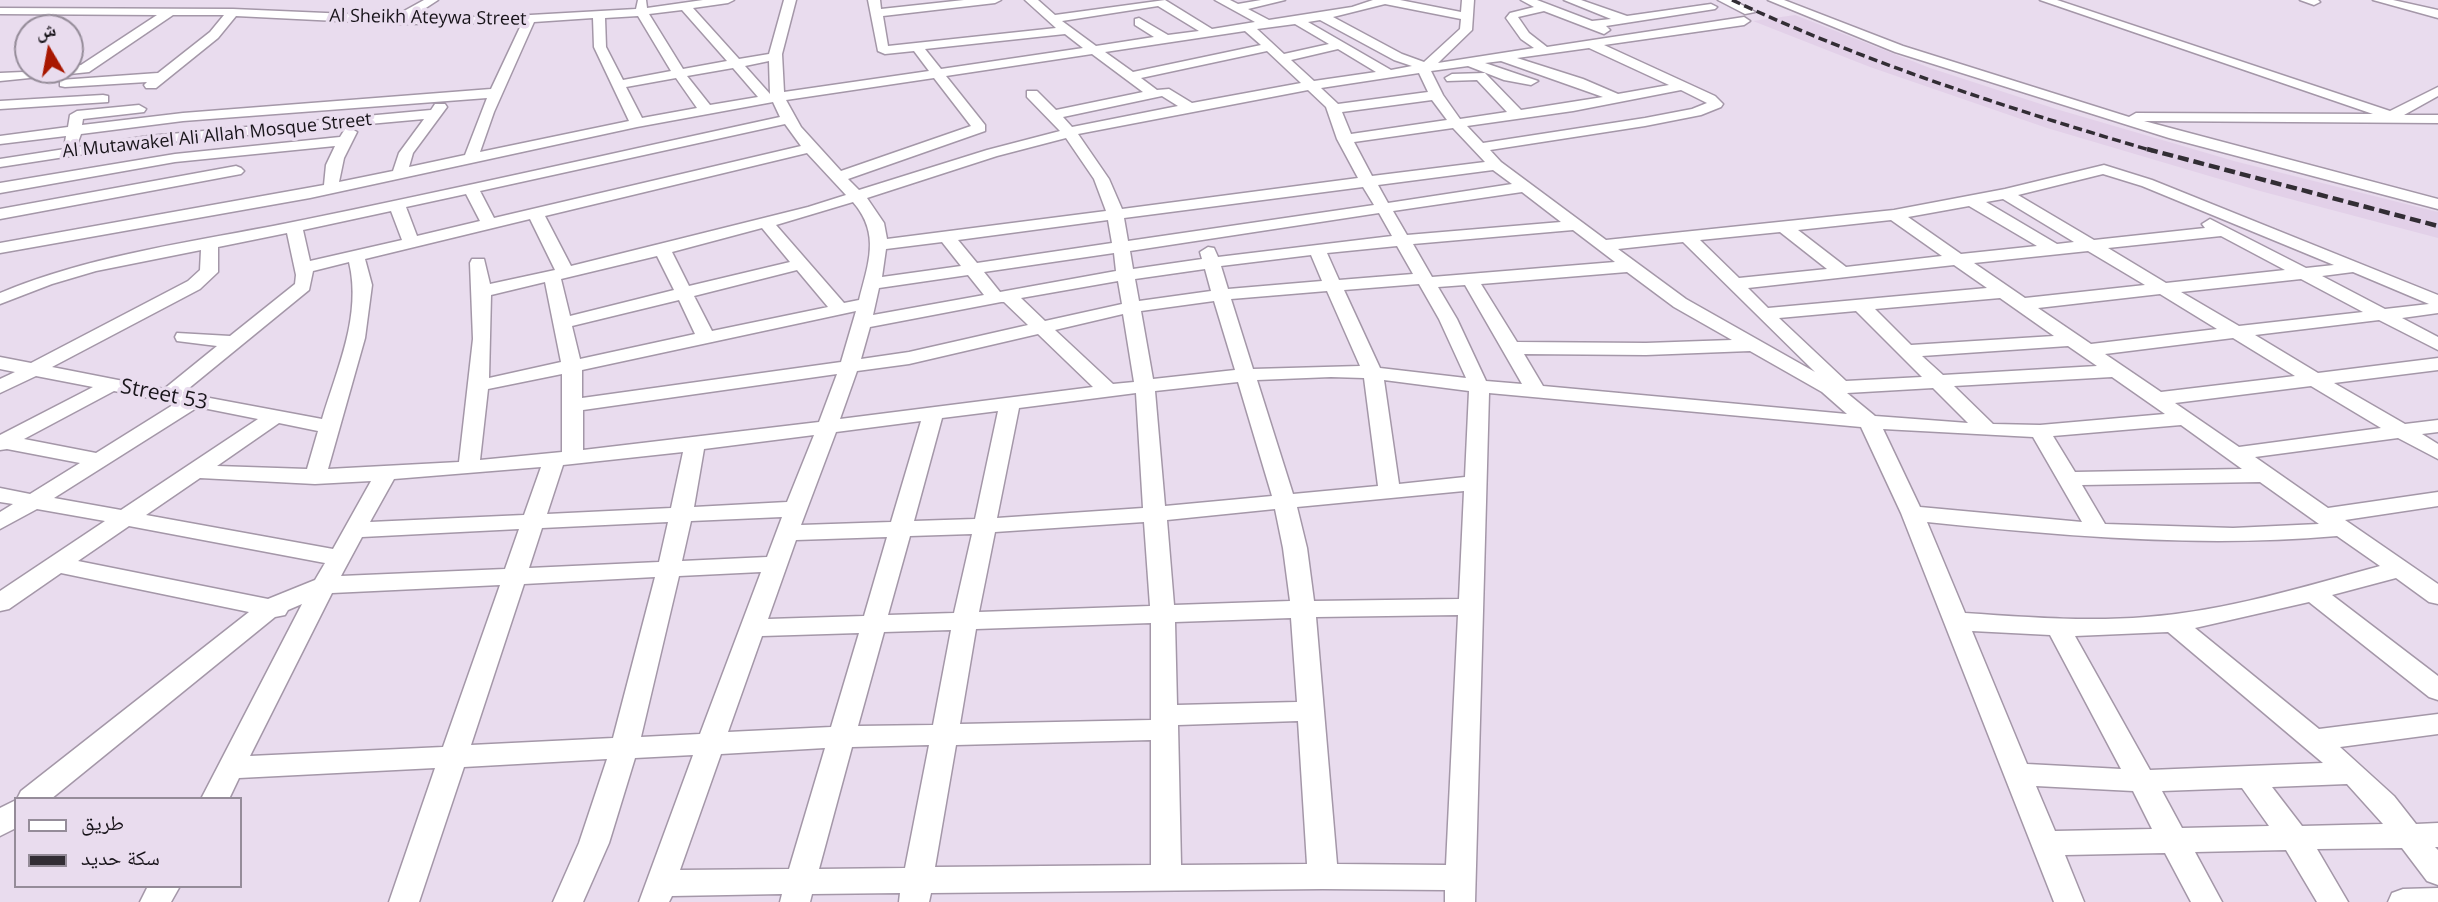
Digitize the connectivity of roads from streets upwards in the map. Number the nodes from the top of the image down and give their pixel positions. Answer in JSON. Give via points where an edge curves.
{"nodes":[{"id":1,"x":60,"y":0,"type":"edge"},
{"id":2,"x":201,"y":0,"type":"edge"},
{"id":3,"x":277,"y":0,"type":"edge"},
{"id":4,"x":335,"y":0,"type":"edge"},
{"id":5,"x":432,"y":0,"type":"edge"},
{"id":6,"x":726,"y":0,"type":"edge"},
{"id":7,"x":790,"y":0,"type":"edge"},
{"id":8,"x":874,"y":0,"type":"edge"},
{"id":9,"x":995,"y":0,"type":"edge"},
{"id":10,"x":1031,"y":0,"type":"edge"},
{"id":11,"x":1221,"y":0,"type":"edge"},
{"id":12,"x":1279,"y":0,"type":"edge"},
{"id":13,"x":1384,"y":0,"type":"edge"},
{"id":14,"x":1420,"y":0,"type":"edge"},
{"id":15,"x":1527,"y":0,"type":"edge"},
{"id":16,"x":1570,"y":0,"type":"edge"},
{"id":17,"x":1694,"y":0,"type":"edge"},
{"id":18,"x":1774,"y":0,"type":"edge"},
{"id":19,"x":2046,"y":0,"type":"edge"},
{"id":20,"x":2379,"y":0,"type":"edge"},
{"id":21,"x":1159,"y":1,"type":"edge"},
{"id":22,"x":1718,"y":3,"type":"edge"},
{"id":23,"x":641,"y":6,"type":"edge"},
{"id":24,"x":685,"y":6,"type":"junction"},
{"id":25,"x":1546,"y":7,"type":"junction"},
{"id":26,"x":1238,"y":8,"type":"junction"},
{"id":27,"x":1468,"y":9,"type":"edge"},
{"id":28,"x":0,"y":11,"type":"edge"},
{"id":29,"x":47,"y":11,"type":"junction"},
{"id":30,"x":170,"y":12,"type":"junction"},
{"id":31,"x":190,"y":12,"type":"junction"},
{"id":32,"x":233,"y":12,"type":"junction"},
{"id":33,"x":1749,"y":12,"type":"dead end"},
{"id":34,"x":268,"y":13,"type":"junction"},
{"id":35,"x":877,"y":13,"type":"junction"},
{"id":36,"x":2438,"y":14,"type":"edge"},
{"id":37,"x":598,"y":16,"type":"junction"},
{"id":38,"x":1321,"y":16,"type":"junction"},
{"id":39,"x":322,"y":17,"type":"junction"},
{"id":40,"x":1052,"y":19,"type":"junction"},
{"id":41,"x":398,"y":20,"type":"junction"},
{"id":42,"x":529,"y":20,"type":"junction"},
{"id":43,"x":1297,"y":20,"type":"junction"},
{"id":44,"x":1626,"y":20,"type":"junction"},
{"id":45,"x":1139,"y":22,"type":"dead end"},
{"id":46,"x":1267,"y":24,"type":"junction"},
{"id":47,"x":1592,"y":25,"type":"junction"},
{"id":48,"x":1247,"y":26,"type":"junction"},
{"id":49,"x":1067,"y":30,"type":"junction"},
{"id":50,"x":1209,"y":32,"type":"junction"},
{"id":51,"x":1163,"y":38,"type":"junction"},
{"id":52,"x":1626,"y":39,"type":"junction"},
{"id":53,"x":984,"y":41,"type":"junction"},
{"id":54,"x":1591,"y":44,"type":"junction"},
{"id":55,"x":1341,"y":45,"type":"junction"},
{"id":56,"x":1570,"y":47,"type":"junction"},
{"id":57,"x":918,"y":48,"type":"junction"},
{"id":58,"x":1093,"y":49,"type":"junction"},
{"id":59,"x":1545,"y":51,"type":"junction"},
{"id":60,"x":1276,"y":52,"type":"junction"},
{"id":61,"x":777,"y":56,"type":"junction"},
{"id":62,"x":1500,"y":58,"type":"junction"},
{"id":63,"x":730,"y":60,"type":"junction"},
{"id":64,"x":1009,"y":62,"type":"junction"},
{"id":65,"x":1203,"y":62,"type":"junction"},
{"id":66,"x":1471,"y":62,"type":"junction"},
{"id":67,"x":676,"y":70,"type":"junction"},
{"id":68,"x":935,"y":73,"type":"junction"},
{"id":69,"x":1389,"y":74,"type":"junction"},
{"id":70,"x":0,"y":76,"type":"edge"},
{"id":71,"x":161,"y":77,"type":"junction"},
{"id":72,"x":1130,"y":77,"type":"junction"},
{"id":73,"x":1428,"y":78,"type":"junction"},
{"id":74,"x":615,"y":80,"type":"junction"},
{"id":75,"x":1531,"y":81,"type":"dead end"},
{"id":76,"x":1310,"y":85,"type":"junction"},
{"id":77,"x":1683,"y":86,"type":"junction"},
{"id":78,"x":0,"y":88,"type":"edge"},
{"id":79,"x":1658,"y":91,"type":"junction"},
{"id":80,"x":2438,"y":91,"type":"edge"},
{"id":81,"x":496,"y":93,"type":"junction"},
{"id":82,"x":1032,"y":94,"type":"dead end"},
{"id":83,"x":1154,"y":94,"type":"junction"},
{"id":84,"x":448,"y":96,"type":"junction"},
{"id":85,"x":137,"y":97,"type":"junction"},
{"id":86,"x":772,"y":98,"type":"junction"},
{"id":87,"x":1618,"y":99,"type":"junction"},
{"id":88,"x":0,"y":105,"type":"edge"},
{"id":89,"x":1190,"y":107,"type":"junction"},
{"id":90,"x":1334,"y":109,"type":"junction"},
{"id":91,"x":124,"y":110,"type":"junction"},
{"id":92,"x":706,"y":110,"type":"junction"},
{"id":93,"x":435,"y":114,"type":"junction"},
{"id":94,"x":1518,"y":115,"type":"junction"},
{"id":95,"x":2114,"y":116,"type":"junction"},
{"id":96,"x":2396,"y":118,"type":"junction"},
{"id":97,"x":169,"y":119,"type":"junction"},
{"id":98,"x":789,"y":119,"type":"junction"},
{"id":99,"x":2438,"y":119,"type":"edge"},
{"id":100,"x":356,"y":121,"type":"junction"},
{"id":101,"x":145,"y":122,"type":"junction"},
{"id":102,"x":637,"y":123,"type":"junction"},
{"id":103,"x":1061,"y":123,"type":"junction"},
{"id":104,"x":1456,"y":123,"type":"junction"},
{"id":105,"x":73,"y":131,"type":"junction"},
{"id":106,"x":1344,"y":139,"type":"junction"},
{"id":107,"x":0,"y":140,"type":"edge"},
{"id":108,"x":149,"y":140,"type":"junction"},
{"id":109,"x":345,"y":141,"type":"junction"},
{"id":110,"x":533,"y":144,"type":"junction"},
{"id":111,"x":813,"y":148,"type":"junction"},
{"id":112,"x":1477,"y":148,"type":"junction"},
{"id":113,"x":246,"y":150,"type":"junction"},
{"id":114,"x":71,"y":151,"type":"junction"},
{"id":115,"x":175,"y":158,"type":"junction"},
{"id":116,"x":471,"y":158,"type":"junction"},
{"id":117,"x":0,"y":163,"type":"edge"},
{"id":118,"x":127,"y":164,"type":"junction"},
{"id":119,"x":1496,"y":165,"type":"junction"},
{"id":120,"x":400,"y":173,"type":"junction"},
{"id":121,"x":620,"y":174,"type":"junction"},
{"id":122,"x":68,"y":175,"type":"junction"},
{"id":123,"x":839,"y":177,"type":"junction"},
{"id":124,"x":167,"y":182,"type":"junction"},
{"id":125,"x":1368,"y":183,"type":"junction"},
{"id":126,"x":2147,"y":183,"type":"junction"},
{"id":127,"x":338,"y":186,"type":"junction"},
{"id":128,"x":1525,"y":187,"type":"junction"},
{"id":129,"x":0,"y":188,"type":"edge"},
{"id":130,"x":471,"y":188,"type":"junction"},
{"id":131,"x":558,"y":189,"type":"junction"},
{"id":132,"x":228,"y":190,"type":"junction"},
{"id":133,"x":310,"y":192,"type":"junction"},
{"id":134,"x":2005,"y":194,"type":"junction"},
{"id":135,"x":858,"y":197,"type":"junction"},
{"id":136,"x":1972,"y":201,"type":"junction"},
{"id":137,"x":2438,"y":204,"type":"edge"},
{"id":138,"x":397,"y":205,"type":"junction"},
{"id":139,"x":1383,"y":206,"type":"junction"},
{"id":140,"x":1115,"y":213,"type":"junction"},
{"id":141,"x":0,"y":214,"type":"edge"},
{"id":142,"x":357,"y":214,"type":"junction"},
{"id":143,"x":536,"y":214,"type":"junction"},
{"id":144,"x":1894,"y":215,"type":"junction"},
{"id":145,"x":320,"y":222,"type":"junction"},
{"id":146,"x":766,"y":223,"type":"junction"},
{"id":147,"x":490,"y":225,"type":"junction"},
{"id":148,"x":1578,"y":225,"type":"junction"},
{"id":149,"x":294,"y":228,"type":"junction"},
{"id":150,"x":1785,"y":228,"type":"junction"},
{"id":151,"x":2222,"y":231,"type":"junction"},
{"id":152,"x":1203,"y":234,"type":"junction"},
{"id":153,"x":946,"y":236,"type":"junction"},
{"id":154,"x":1689,"y":238,"type":"junction"},
{"id":155,"x":1403,"y":239,"type":"junction"},
{"id":156,"x":411,"y":243,"type":"junction"},
{"id":157,"x":210,"y":244,"type":"junction"},
{"id":158,"x":878,"y":245,"type":"junction"},
{"id":159,"x":1605,"y":245,"type":"junction"},
{"id":160,"x":2090,"y":245,"type":"junction"},
{"id":161,"x":1121,"y":246,"type":"junction"},
{"id":162,"x":0,"y":248,"type":"edge"},
{"id":163,"x":662,"y":249,"type":"junction"},
{"id":164,"x":2054,"y":249,"type":"junction"},
{"id":165,"x":1317,"y":250,"type":"junction"},
{"id":166,"x":356,"y":257,"type":"junction"},
{"id":167,"x":1961,"y":261,"type":"junction"},
{"id":168,"x":478,"y":263,"type":"dead end"},
{"id":169,"x":1212,"y":263,"type":"junction"},
{"id":170,"x":801,"y":264,"type":"junction"},
{"id":171,"x":1632,"y":266,"type":"junction"},
{"id":172,"x":2355,"y":267,"type":"junction"},
{"id":173,"x":304,"y":268,"type":"junction"},
{"id":174,"x":973,"y":269,"type":"junction"},
{"id":175,"x":2301,"y":273,"type":"junction"},
{"id":176,"x":559,"y":274,"type":"junction"},
{"id":177,"x":1845,"y":274,"type":"junction"},
{"id":178,"x":1125,"y":275,"type":"junction"},
{"id":179,"x":1470,"y":279,"type":"junction"},
{"id":180,"x":1426,"y":280,"type":"junction"},
{"id":181,"x":1735,"y":284,"type":"junction"},
{"id":182,"x":1333,"y":285,"type":"junction"},
{"id":183,"x":2163,"y":289,"type":"junction"},
{"id":184,"x":483,"y":291,"type":"junction"},
{"id":185,"x":684,"y":292,"type":"junction"},
{"id":186,"x":1221,"y":295,"type":"junction"},
{"id":187,"x":1002,"y":297,"type":"junction"},
{"id":188,"x":2014,"y":298,"type":"junction"},
{"id":189,"x":0,"y":299,"type":"edge"},
{"id":190,"x":2438,"y":301,"type":"edge"},
{"id":191,"x":865,"y":304,"type":"junction"},
{"id":192,"x":1861,"y":306,"type":"junction"},
{"id":193,"x":1131,"y":307,"type":"junction"},
{"id":194,"x":2438,"y":308,"type":"edge"},
{"id":195,"x":839,"y":309,"type":"junction"},
{"id":196,"x":1764,"y":314,"type":"junction"},
{"id":197,"x":2382,"y":315,"type":"junction"},
{"id":198,"x":564,"y":323,"type":"junction"},
{"id":199,"x":1042,"y":328,"type":"junction"},
{"id":200,"x":2235,"y":331,"type":"junction"},
{"id":201,"x":184,"y":337,"type":"dead end"},
{"id":202,"x":706,"y":337,"type":"junction"},
{"id":203,"x":235,"y":342,"type":"junction"},
{"id":204,"x":2438,"y":344,"type":"edge"},
{"id":205,"x":1755,"y":345,"type":"junction"},
{"id":206,"x":2080,"y":345,"type":"junction"},
{"id":207,"x":1511,"y":348,"type":"junction"},
{"id":208,"x":1906,"y":351,"type":"junction"},
{"id":209,"x":0,"y":363,"type":"edge"},
{"id":210,"x":2438,"y":364,"type":"edge"},
{"id":211,"x":572,"y":368,"type":"junction"},
{"id":212,"x":848,"y":368,"type":"junction"},
{"id":213,"x":34,"y":369,"type":"junction"},
{"id":214,"x":2118,"y":372,"type":"junction"},
{"id":215,"x":1373,"y":374,"type":"junction"},
{"id":216,"x":1246,"y":376,"type":"junction"},
{"id":217,"x":2315,"y":379,"type":"junction"},
{"id":218,"x":111,"y":384,"type":"junction"},
{"id":219,"x":1939,"y":384,"type":"junction"},
{"id":220,"x":477,"y":386,"type":"junction"},
{"id":221,"x":1479,"y":386,"type":"junction"},
{"id":222,"x":0,"y":387,"type":"edge"},
{"id":223,"x":1145,"y":387,"type":"junction"},
{"id":224,"x":1837,"y":388,"type":"junction"},
{"id":225,"x":1109,"y":391,"type":"junction"},
{"id":226,"x":1536,"y":391,"type":"junction"},
{"id":227,"x":167,"y":396,"type":"junction"},
{"id":228,"x":2156,"y":399,"type":"junction"},
{"id":229,"x":194,"y":401,"type":"junction"},
{"id":230,"x":1010,"y":403,"type":"junction"},
{"id":231,"x":575,"y":405,"type":"junction"},
{"id":232,"x":933,"y":413,"type":"junction"},
{"id":233,"x":275,"y":416,"type":"junction"},
{"id":234,"x":2184,"y":419,"type":"junction"},
{"id":235,"x":1869,"y":422,"type":"junction"},
{"id":236,"x":829,"y":426,"type":"junction"},
{"id":237,"x":2438,"y":426,"type":"edge"},
{"id":238,"x":329,"y":427,"type":"junction"},
{"id":239,"x":1987,"y":430,"type":"junction"},
{"id":240,"x":2040,"y":431,"type":"junction"},
{"id":241,"x":2402,"y":431,"type":"junction"},
{"id":242,"x":1,"y":442,"type":"edge"},
{"id":243,"x":695,"y":443,"type":"junction"},
{"id":244,"x":2438,"y":453,"type":"edge"},
{"id":245,"x":2233,"y":454,"type":"junction"},
{"id":246,"x":564,"y":458,"type":"junction"},
{"id":247,"x":100,"y":460,"type":"junction"},
{"id":248,"x":469,"y":467,"type":"junction"},
{"id":249,"x":198,"y":471,"type":"junction"},
{"id":250,"x":387,"y":472,"type":"junction"},
{"id":251,"x":2263,"y":475,"type":"junction"},
{"id":252,"x":315,"y":477,"type":"junction"},
{"id":253,"x":2069,"y":478,"type":"junction"},
{"id":254,"x":1475,"y":483,"type":"junction"},
{"id":255,"x":1390,"y":490,"type":"junction"},
{"id":256,"x":0,"y":495,"type":"edge"},
{"id":257,"x":2438,"y":499,"type":"edge"},
{"id":258,"x":1284,"y":500,"type":"junction"},
{"id":259,"x":32,"y":502,"type":"junction"},
{"id":260,"x":796,"y":509,"type":"junction"},
{"id":261,"x":1912,"y":513,"type":"junction"},
{"id":262,"x":682,"y":514,"type":"junction"},
{"id":263,"x":1155,"y":514,"type":"junction"},
{"id":264,"x":127,"y":519,"type":"junction"},
{"id":265,"x":533,"y":521,"type":"junction"},
{"id":266,"x":0,"y":522,"type":"edge"},
{"id":267,"x":2331,"y":522,"type":"junction"},
{"id":268,"x":984,"y":526,"type":"junction"},
{"id":269,"x":901,"y":528,"type":"junction"},
{"id":270,"x":356,"y":530,"type":"junction"},
{"id":271,"x":2098,"y":531,"type":"junction"},
{"id":272,"x":787,"y":533,"type":"junction"},
{"id":273,"x":340,"y":558,"type":"junction"},
{"id":274,"x":59,"y":565,"type":"junction"},
{"id":275,"x":775,"y":565,"type":"junction"},
{"id":276,"x":2399,"y":569,"type":"junction"},
{"id":277,"x":669,"y":570,"type":"junction"},
{"id":278,"x":514,"y":577,"type":"junction"},
{"id":279,"x":324,"y":585,"type":"junction"},
{"id":280,"x":2432,"y":587,"type":"edge"},
{"id":281,"x":2312,"y":592,"type":"junction"},
{"id":282,"x":0,"y":603,"type":"edge"},
{"id":283,"x":1471,"y":607,"type":"junction"},
{"id":284,"x":270,"y":608,"type":"junction"},
{"id":285,"x":1303,"y":609,"type":"junction"},
{"id":286,"x":310,"y":614,"type":"junction"},
{"id":287,"x":1163,"y":615,"type":"junction"},
{"id":288,"x":965,"y":620,"type":"junction"},
{"id":289,"x":1954,"y":621,"type":"junction"},
{"id":290,"x":2173,"y":623,"type":"junction"},
{"id":291,"x":874,"y":624,"type":"junction"},
{"id":292,"x":2058,"y":627,"type":"junction"},
{"id":293,"x":752,"y":628,"type":"junction"},
{"id":294,"x":2438,"y":690,"type":"edge"},
{"id":295,"x":1310,"y":711,"type":"junction"},
{"id":296,"x":1164,"y":723,"type":"junction"},
{"id":297,"x":2438,"y":724,"type":"edge"},
{"id":298,"x":944,"y":735,"type":"junction"},
{"id":299,"x":842,"y":737,"type":"junction"},
{"id":300,"x":2315,"y":740,"type":"junction"},
{"id":301,"x":711,"y":743,"type":"junction"},
{"id":302,"x":625,"y":748,"type":"junction"},
{"id":303,"x":453,"y":756,"type":"junction"},
{"id":304,"x":233,"y":768,"type":"junction"},
{"id":305,"x":2353,"y":772,"type":"junction"},
{"id":306,"x":2017,"y":774,"type":"junction"},
{"id":307,"x":2250,"y":778,"type":"junction"},
{"id":308,"x":2142,"y":781,"type":"junction"},
{"id":309,"x":34,"y":797,"type":"edge"},
{"id":310,"x":216,"y":797,"type":"edge"},
{"id":311,"x":14,"y":813,"type":"edge"},
{"id":312,"x":0,"y":824,"type":"edge"},
{"id":313,"x":2425,"y":836,"type":"edge"},
{"id":314,"x":2294,"y":838,"type":"junction"},
{"id":315,"x":2174,"y":841,"type":"junction"},
{"id":316,"x":2045,"y":843,"type":"junction"},
{"id":317,"x":2438,"y":873,"type":"edge"},
{"id":318,"x":1323,"y":876,"type":"junction"},
{"id":319,"x":1166,"y":878,"type":"junction"},
{"id":320,"x":1461,"y":890,"type":"edge"},
{"id":321,"x":916,"y":891,"type":"edge"},
{"id":322,"x":798,"y":892,"type":"edge"},
{"id":323,"x":657,"y":893,"type":"edge"},
{"id":324,"x":2438,"y":901,"type":"edge"},
{"id":325,"x":404,"y":902,"type":"edge"},
{"id":326,"x":568,"y":902,"type":"edge"},
{"id":327,"x":2069,"y":902,"type":"edge"},
{"id":328,"x":2207,"y":902,"type":"edge"},
{"id":329,"x":2333,"y":902,"type":"edge"},
{"id":330,"x":2403,"y":902,"type":"edge"}],
"edges":[{"from":1,"to":29,"type":"street"},
{"from":2,"to":31,"type":"street"},
{"from":3,"to":34,"type":"street"},
{"from":4,"to":39,"type":"street"},
{"from":5,"to":41,"type":"street"},
{"from":6,"to":24,"type":"street","name":"Al Sheikh Ateywa Street"},
{"from":7,"to":61,"type":"street","via":[[780,27]]},
{"from":8,"to":35,"type":"street"},
{"from":9,"to":35,"type":"street"},
{"from":10,"to":40,"type":"street"},
{"from":11,"to":26,"type":"street"},
{"from":12,"to":26,"type":"street"},
{"from":13,"to":27,"type":"street"},
{"from":13,"to":38,"type":"street"},
{"from":14,"to":27,"type":"street"},
{"from":15,"to":25,"type":"street"},
{"from":16,"to":44,"type":"street"},
{"from":17,"to":22,"type":"street"},
{"from":18,"to":95,"type":"street","via":[[1899,49]]},
{"from":19,"to":96,"type":"street"},
{"from":20,"to":36,"type":"street"},
{"from":21,"to":40,"type":"street"},
{"from":21,"to":50,"type":"street"},
{"from":22,"to":33,"type":"street"},
{"from":22,"to":44,"type":"street"},
{"from":22,"to":52,"type":"street","via":[[1744,20]]},
{"from":23,"to":24,"type":"street","name":"Al Sheikh Ateywa Street"},
{"from":23,"to":37,"type":"street","name":"Al Sheikh Ateywa Street"},
{"from":23,"to":67,"type":"street"},
{"from":24,"to":63,"type":"street"},
{"from":25,"to":47,"type":"street"},
{"from":25,"to":59,"type":"street","via":[[1512,18],[1525,36]]},
{"from":26,"to":46,"type":"street"},
{"from":27,"to":73,"type":"street","via":[[1464,34]]},
{"from":28,"to":29,"type":"street","name":"Al Sheikh Ateywa Street"},
{"from":29,"to":30,"type":"street","name":"Al Sheikh Ateywa Street"},
{"from":30,"to":31,"type":"street","name":"Al Sheikh Ateywa Street"},
{"from":30,"to":70,"type":"street","via":[[84,69]]},
{"from":31,"to":32,"type":"street","name":"Al Sheikh Ateywa Street"},
{"from":32,"to":34,"type":"street","name":"Al Sheikh Ateywa Street"},
{"from":32,"to":71,"type":"street","via":[[214,34]]},
{"from":34,"to":39,"type":"street","name":"Al Sheikh Ateywa Street"},
{"from":35,"to":57,"type":"street","via":[[883,49]]},
{"from":37,"to":42,"type":"street","name":"Al Sheikh Ateywa Street"},
{"from":37,"to":74,"type":"street","via":[[600,47]]},
{"from":38,"to":43,"type":"street"},
{"from":38,"to":73,"type":"street"},
{"from":39,"to":41,"type":"street","name":"Al Sheikh Ateywa Street"},
{"from":40,"to":49,"type":"street"},
{"from":41,"to":42,"type":"street","name":"Al Sheikh Ateywa Street"},
{"from":42,"to":81,"type":"street"},
{"from":43,"to":46,"type":"street"},
{"from":43,"to":55,"type":"street"},
{"from":44,"to":47,"type":"street"},
{"from":45,"to":51,"type":"street"},
{"from":46,"to":48,"type":"street"},
{"from":47,"to":52,"type":"street"},
{"from":48,"to":50,"type":"street"},
{"from":48,"to":60,"type":"street"},
{"from":49,"to":53,"type":"street"},
{"from":49,"to":58,"type":"street"},
{"from":50,"to":51,"type":"street"},
{"from":51,"to":58,"type":"street"},
{"from":51,"to":65,"type":"street"},
{"from":52,"to":54,"type":"street"},
{"from":53,"to":57,"type":"street"},
{"from":53,"to":64,"type":"street"},
{"from":54,"to":56,"type":"street"},
{"from":54,"to":77,"type":"street"},
{"from":55,"to":60,"type":"street"},
{"from":55,"to":69,"type":"street"},
{"from":56,"to":59,"type":"street"},
{"from":56,"to":79,"type":"street"},
{"from":57,"to":68,"type":"street"},
{"from":58,"to":64,"type":"street"},
{"from":58,"to":72,"type":"street"},
{"from":59,"to":62,"type":"street"},
{"from":60,"to":65,"type":"street"},
{"from":60,"to":76,"type":"street"},
{"from":61,"to":63,"type":"street"},
{"from":61,"to":86,"type":"street"},
{"from":62,"to":66,"type":"street"},
{"from":62,"to":87,"type":"street"},
{"from":63,"to":67,"type":"street"},
{"from":63,"to":86,"type":"street"},
{"from":64,"to":68,"type":"street"},
{"from":65,"to":72,"type":"street"},
{"from":66,"to":73,"type":"street"},
{"from":66,"to":75,"type":"street"},
{"from":67,"to":74,"type":"street"},
{"from":67,"to":92,"type":"street"},
{"from":68,"to":86,"type":"street"},
{"from":68,"to":123,"type":"street","via":[[981,128]]},
{"from":69,"to":73,"type":"street"},
{"from":69,"to":76,"type":"street"},
{"from":71,"to":78,"type":"street"},
{"from":71,"to":85,"type":"street"},
{"from":72,"to":83,"type":"street"},
{"from":73,"to":90,"type":"street"},
{"from":73,"to":94,"type":"street","via":[[1480,76]]},
{"from":73,"to":104,"type":"street"},
{"from":74,"to":102,"type":"street"},
{"from":76,"to":89,"type":"street"},
{"from":76,"to":90,"type":"street"},
{"from":77,"to":79,"type":"street"},
{"from":77,"to":112,"type":"street","via":[[1716,104],[1645,122]]},
{"from":79,"to":87,"type":"street"},
{"from":80,"to":96,"type":"street"},
{"from":81,"to":84,"type":"street"},
{"from":81,"to":116,"type":"street"},
{"from":82,"to":103,"type":"street"},
{"from":83,"to":89,"type":"street","via":[[1168,92]]},
{"from":83,"to":103,"type":"street"},
{"from":84,"to":93,"type":"street"},
{"from":84,"to":97,"type":"street"},
{"from":85,"to":88,"type":"street"},
{"from":85,"to":91,"type":"street"},
{"from":86,"to":92,"type":"street"},
{"from":86,"to":98,"type":"street"},
{"from":87,"to":94,"type":"street"},
{"from":89,"to":103,"type":"street"},
{"from":90,"to":106,"type":"street"},
{"from":91,"to":101,"type":"street","via":[[153,108]]},
{"from":91,"to":105,"type":"street","via":[[78,114]]},
{"from":92,"to":102,"type":"street"},
{"from":93,"to":100,"type":"street","name":"Al Mutawakel Ali Allah Mosque Street"},
{"from":93,"to":120,"type":"street","via":[[406,153]]},
{"from":94,"to":104,"type":"street"},
{"from":95,"to":96,"type":"street"},
{"from":95,"to":137,"type":"street"},
{"from":96,"to":99,"type":"street"},
{"from":97,"to":101,"type":"street"},
{"from":97,"to":108,"type":"street"},
{"from":98,"to":111,"type":"street"},
{"from":98,"to":121,"type":"street"},
{"from":100,"to":108,"type":"street","name":"Al Mutawakel Ali Allah Mosque Street"},
{"from":100,"to":109,"type":"street"},
{"from":101,"to":105,"type":"street"},
{"from":102,"to":110,"type":"street"},
{"from":103,"to":135,"type":"street","via":[[992,153]]},
{"from":103,"to":140,"type":"street","via":[[1104,184]]},
{"from":104,"to":106,"type":"street"},
{"from":104,"to":112,"type":"street"},
{"from":105,"to":107,"type":"street"},
{"from":105,"to":114,"type":"street"},
{"from":106,"to":125,"type":"street"},
{"from":108,"to":114,"type":"street","name":"Al Mutawakel Ali Allah Mosque Street"},
{"from":108,"to":118,"type":"street"},
{"from":109,"to":113,"type":"street"},
{"from":109,"to":127,"type":"street","via":[[332,170]]},
{"from":110,"to":116,"type":"street"},
{"from":110,"to":131,"type":"street"},
{"from":111,"to":121,"type":"street"},
{"from":111,"to":123,"type":"street"},
{"from":112,"to":119,"type":"street"},
{"from":113,"to":115,"type":"street"},
{"from":113,"to":132,"type":"street"},
{"from":114,"to":117,"type":"street","name":"Al Mutawakel Ali Allah Mosque Street"},
{"from":114,"to":122,"type":"street"},
{"from":115,"to":118,"type":"street"},
{"from":115,"to":124,"type":"street"},
{"from":116,"to":120,"type":"street"},
{"from":118,"to":122,"type":"street"},
{"from":119,"to":125,"type":"street"},
{"from":119,"to":128,"type":"street"},
{"from":120,"to":127,"type":"street"},
{"from":121,"to":131,"type":"street"},
{"from":121,"to":131,"type":"street"},
{"from":122,"to":129,"type":"street"},
{"from":123,"to":135,"type":"street"},
{"from":124,"to":132,"type":"street"},
{"from":124,"to":141,"type":"street"},
{"from":125,"to":139,"type":"street"},
{"from":125,"to":140,"type":"street"},
{"from":126,"to":134,"type":"street","via":[[2104,169]]},
{"from":126,"to":151,"type":"street","via":[[2162,198]]},
{"from":126,"to":172,"type":"street"},
{"from":127,"to":133,"type":"street"},
{"from":127,"to":142,"type":"street"},
{"from":128,"to":139,"type":"street"},
{"from":128,"to":148,"type":"street"},
{"from":130,"to":131,"type":"street"},
{"from":130,"to":138,"type":"street"},
{"from":130,"to":147,"type":"street"},
{"from":131,"to":143,"type":"street"},
{"from":132,"to":133,"type":"street"},
{"from":132,"to":162,"type":"street"},
{"from":133,"to":145,"type":"street"},
{"from":134,"to":136,"type":"street"},
{"from":134,"to":160,"type":"street"},
{"from":135,"to":146,"type":"street"},
{"from":135,"to":158,"type":"street","via":[[875,219]]},
{"from":136,"to":144,"type":"street"},
{"from":136,"to":164,"type":"street"},
{"from":138,"to":142,"type":"street"},
{"from":138,"to":156,"type":"street"},
{"from":139,"to":152,"type":"street"},
{"from":139,"to":155,"type":"street"},
{"from":140,"to":153,"type":"street"},
{"from":140,"to":161,"type":"street"},
{"from":142,"to":145,"type":"street"},
{"from":143,"to":147,"type":"street"},
{"from":143,"to":176,"type":"street"},
{"from":144,"to":150,"type":"street"},
{"from":144,"to":167,"type":"street"},
{"from":145,"to":149,"type":"street"},
{"from":146,"to":163,"type":"street"},
{"from":146,"to":170,"type":"street"},
{"from":147,"to":156,"type":"street"},
{"from":148,"to":155,"type":"street"},
{"from":148,"to":159,"type":"street"},
{"from":149,"to":157,"type":"street"},
{"from":149,"to":173,"type":"street"},
{"from":150,"to":154,"type":"street"},
{"from":150,"to":177,"type":"street"},
{"from":151,"to":160,"type":"street"},
{"from":151,"to":175,"type":"street"},
{"from":152,"to":161,"type":"street"},
{"from":152,"to":169,"type":"street"},
{"from":153,"to":158,"type":"street"},
{"from":153,"to":174,"type":"street"},
{"from":154,"to":159,"type":"street"},
{"from":154,"to":181,"type":"street"},
{"from":155,"to":165,"type":"street"},
{"from":155,"to":180,"type":"street"},
{"from":156,"to":166,"type":"street"},
{"from":157,"to":189,"type":"street","via":[[93,266]]},
{"from":157,"to":213,"type":"street","via":[[209,272],[204,278]]},
{"from":158,"to":191,"type":"street"},
{"from":159,"to":171,"type":"street"},
{"from":160,"to":164,"type":"street"},
{"from":160,"to":183,"type":"street"},
{"from":161,"to":174,"type":"street"},
{"from":161,"to":178,"type":"street"},
{"from":163,"to":176,"type":"street"},
{"from":163,"to":185,"type":"street"},
{"from":164,"to":167,"type":"street"},
{"from":165,"to":169,"type":"street"},
{"from":165,"to":182,"type":"street"},
{"from":166,"to":173,"type":"street"},
{"from":166,"to":238,"type":"street","via":[[363,285],[361,311]]},
{"from":167,"to":177,"type":"street"},
{"from":167,"to":188,"type":"street"},
{"from":168,"to":184,"type":"street"},
{"from":169,"to":178,"type":"street"},
{"from":169,"to":186,"type":"street"},
{"from":170,"to":185,"type":"street"},
{"from":170,"to":195,"type":"street"},
{"from":171,"to":179,"type":"street"},
{"from":171,"to":205,"type":"street","via":[[1680,303]]},
{"from":172,"to":175,"type":"street"},
{"from":172,"to":190,"type":"street"},
{"from":173,"to":203,"type":"street","via":[[303,286]]},
{"from":174,"to":187,"type":"street"},
{"from":174,"to":191,"type":"street"},
{"from":175,"to":183,"type":"street"},
{"from":175,"to":197,"type":"street"},
{"from":176,"to":184,"type":"street"},
{"from":176,"to":198,"type":"street"},
{"from":177,"to":181,"type":"street"},
{"from":178,"to":187,"type":"street"},
{"from":178,"to":193,"type":"street"},
{"from":179,"to":180,"type":"street"},
{"from":179,"to":207,"type":"street"},
{"from":180,"to":182,"type":"street"},
{"from":180,"to":221,"type":"street"},
{"from":181,"to":196,"type":"street"},
{"from":182,"to":186,"type":"street"},
{"from":182,"to":215,"type":"street"},
{"from":183,"to":188,"type":"street"},
{"from":183,"to":200,"type":"street"},
{"from":184,"to":220,"type":"street"},
{"from":185,"to":198,"type":"street"},
{"from":185,"to":202,"type":"street"},
{"from":186,"to":193,"type":"street"},
{"from":186,"to":216,"type":"street"},
{"from":187,"to":191,"type":"street"},
{"from":187,"to":199,"type":"street"},
{"from":188,"to":192,"type":"street"},
{"from":188,"to":206,"type":"street"},
{"from":191,"to":195,"type":"street"},
{"from":191,"to":212,"type":"street"},
{"from":192,"to":196,"type":"street"},
{"from":192,"to":208,"type":"street"},
{"from":193,"to":199,"type":"street"},
{"from":193,"to":223,"type":"street"},
{"from":194,"to":197,"type":"street"},
{"from":195,"to":202,"type":"street"},
{"from":196,"to":224,"type":"street"},
{"from":197,"to":200,"type":"street"},
{"from":197,"to":204,"type":"street"},
{"from":198,"to":211,"type":"street"},
{"from":199,"to":212,"type":"street"},
{"from":199,"to":225,"type":"street"},
{"from":200,"to":206,"type":"street"},
{"from":200,"to":217,"type":"street"},
{"from":201,"to":203,"type":"street"},
{"from":202,"to":211,"type":"street"},
{"from":203,"to":227,"type":"street"},
{"from":205,"to":207,"type":"street"},
{"from":205,"to":224,"type":"street"},
{"from":206,"to":208,"type":"street"},
{"from":206,"to":214,"type":"street"},
{"from":207,"to":226,"type":"street"},
{"from":208,"to":219,"type":"street"},
{"from":209,"to":213,"type":"street","name":"Street 53"},
{"from":210,"to":217,"type":"street"},
{"from":211,"to":220,"type":"street"},
{"from":211,"to":231,"type":"street"},
{"from":212,"to":231,"type":"street"},
{"from":212,"to":236,"type":"street"},
{"from":213,"to":218,"type":"street","name":"Street 53"},
{"from":213,"to":222,"type":"street"},
{"from":214,"to":219,"type":"street"},
{"from":214,"to":228,"type":"street"},
{"from":215,"to":216,"type":"street"},
{"from":215,"to":221,"type":"street"},
{"from":215,"to":255,"type":"street"},
{"from":216,"to":223,"type":"street"},
{"from":216,"to":258,"type":"street"},
{"from":217,"to":228,"type":"street"},
{"from":217,"to":241,"type":"street"},
{"from":218,"to":227,"type":"street","name":"Street 53"},
{"from":218,"to":242,"type":"street"},
{"from":219,"to":224,"type":"street"},
{"from":219,"to":239,"type":"street"},
{"from":220,"to":248,"type":"street"},
{"from":221,"to":226,"type":"street"},
{"from":221,"to":254,"type":"street"},
{"from":223,"to":225,"type":"street"},
{"from":223,"to":263,"type":"street"},
{"from":224,"to":235,"type":"street"},
{"from":225,"to":230,"type":"street"},
{"from":226,"to":235,"type":"street"},
{"from":227,"to":229,"type":"street","name":"Street 53"},
{"from":228,"to":234,"type":"street"},
{"from":229,"to":233,"type":"street","name":"Street 53"},
{"from":229,"to":247,"type":"street"},
{"from":230,"to":232,"type":"street"},
{"from":230,"to":268,"type":"street"},
{"from":231,"to":246,"type":"street"},
{"from":232,"to":236,"type":"street"},
{"from":232,"to":269,"type":"street"},
{"from":233,"to":238,"type":"street","name":"Street 53"},
{"from":233,"to":249,"type":"street"},
{"from":234,"to":240,"type":"street"},
{"from":234,"to":245,"type":"street"},
{"from":235,"to":239,"type":"street"},
{"from":235,"to":261,"type":"street"},
{"from":236,"to":243,"type":"street"},
{"from":236,"to":260,"type":"street"},
{"from":237,"to":241,"type":"street"},
{"from":238,"to":252,"type":"street"},
{"from":239,"to":240,"type":"street"},
{"from":240,"to":253,"type":"street"},
{"from":241,"to":244,"type":"street"},
{"from":241,"to":245,"type":"street"},
{"from":242,"to":247,"type":"street"},
{"from":243,"to":246,"type":"street"},
{"from":243,"to":262,"type":"street"},
{"from":245,"to":251,"type":"street"},
{"from":246,"to":248,"type":"street"},
{"from":246,"to":265,"type":"street"},
{"from":247,"to":259,"type":"street"},
{"from":248,"to":250,"type":"street"},
{"from":249,"to":252,"type":"street"},
{"from":249,"to":264,"type":"street"},
{"from":250,"to":252,"type":"street"},
{"from":250,"to":270,"type":"street"},
{"from":251,"to":253,"type":"street"},
{"from":251,"to":267,"type":"street"},
{"from":253,"to":271,"type":"street"},
{"from":254,"to":255,"type":"street"},
{"from":254,"to":283,"type":"street"},
{"from":255,"to":258,"type":"street"},
{"from":256,"to":259,"type":"street"},
{"from":257,"to":267,"type":"street"},
{"from":258,"to":263,"type":"street"},
{"from":258,"to":285,"type":"street"},
{"from":259,"to":264,"type":"street"},
{"from":259,"to":266,"type":"street"},
{"from":260,"to":262,"type":"street"},
{"from":260,"to":272,"type":"street"},
{"from":261,"to":271,"type":"street"},
{"from":261,"to":289,"type":"street"},
{"from":262,"to":265,"type":"street"},
{"from":262,"to":277,"type":"street"},
{"from":263,"to":268,"type":"street"},
{"from":263,"to":287,"type":"street"},
{"from":264,"to":273,"type":"street"},
{"from":264,"to":274,"type":"street"},
{"from":265,"to":270,"type":"street"},
{"from":265,"to":278,"type":"street"},
{"from":267,"to":271,"type":"street","via":[[2259,537]]},
{"from":267,"to":276,"type":"street"},
{"from":268,"to":269,"type":"street"},
{"from":268,"to":288,"type":"street"},
{"from":269,"to":272,"type":"street"},
{"from":269,"to":291,"type":"street"},
{"from":270,"to":273,"type":"street"},
{"from":272,"to":275,"type":"street"},
{"from":273,"to":279,"type":"street"},
{"from":274,"to":282,"type":"street"},
{"from":274,"to":284,"type":"street"},
{"from":275,"to":277,"type":"street"},
{"from":275,"to":293,"type":"street"},
{"from":276,"to":280,"type":"street"},
{"from":276,"to":281,"type":"street"},
{"from":277,"to":278,"type":"street"},
{"from":277,"to":302,"type":"street"},
{"from":278,"to":279,"type":"street"},
{"from":278,"to":303,"type":"street"},
{"from":279,"to":284,"type":"street"},
{"from":279,"to":286,"type":"street"},
{"from":281,"to":290,"type":"street"},
{"from":281,"to":294,"type":"street"},
{"from":283,"to":285,"type":"street"},
{"from":283,"to":320,"type":"street"},
{"from":284,"to":286,"type":"street"},
{"from":284,"to":309,"type":"street"},
{"from":285,"to":287,"type":"street"},
{"from":285,"to":295,"type":"street"},
{"from":286,"to":304,"type":"street"},
{"from":287,"to":288,"type":"street"},
{"from":287,"to":296,"type":"street"},
{"from":288,"to":291,"type":"street"},
{"from":288,"to":298,"type":"street"},
{"from":289,"to":292,"type":"street"},
{"from":289,"to":306,"type":"street"},
{"from":290,"to":292,"type":"street"},
{"from":290,"to":300,"type":"street"},
{"from":291,"to":293,"type":"street"},
{"from":291,"to":299,"type":"street"},
{"from":292,"to":308,"type":"street"},
{"from":293,"to":301,"type":"street"},
{"from":295,"to":296,"type":"street"},
{"from":295,"to":318,"type":"street"},
{"from":296,"to":298,"type":"street"},
{"from":296,"to":319,"type":"street"},
{"from":297,"to":300,"type":"street"},
{"from":298,"to":299,"type":"street"},
{"from":298,"to":321,"type":"street"},
{"from":299,"to":301,"type":"street"},
{"from":299,"to":322,"type":"street"},
{"from":300,"to":305,"type":"street"},
{"from":301,"to":302,"type":"street"},
{"from":301,"to":323,"type":"street"},
{"from":302,"to":303,"type":"street"},
{"from":302,"to":326,"type":"street","via":[[596,843]]},
{"from":303,"to":304,"type":"street"},
{"from":303,"to":325,"type":"street"},
{"from":304,"to":310,"type":"street"},
{"from":305,"to":307,"type":"street"},
{"from":305,"to":313,"type":"street"},
{"from":306,"to":308,"type":"street"},
{"from":306,"to":316,"type":"street"},
{"from":307,"to":308,"type":"street"},
{"from":307,"to":314,"type":"street"},
{"from":308,"to":315,"type":"street"},
{"from":311,"to":312,"type":"street"},
{"from":313,"to":314,"type":"street"},
{"from":313,"to":317,"type":"street"},
{"from":314,"to":315,"type":"street"},
{"from":314,"to":329,"type":"street"},
{"from":315,"to":316,"type":"street"},
{"from":315,"to":328,"type":"street"},
{"from":316,"to":327,"type":"street"},
{"from":318,"to":319,"type":"street"},
{"from":318,"to":320,"type":"street"},
{"from":319,"to":321,"type":"street"},
{"from":321,"to":322,"type":"street"},
{"from":322,"to":323,"type":"street"},
{"from":324,"to":330,"type":"street"}]}
